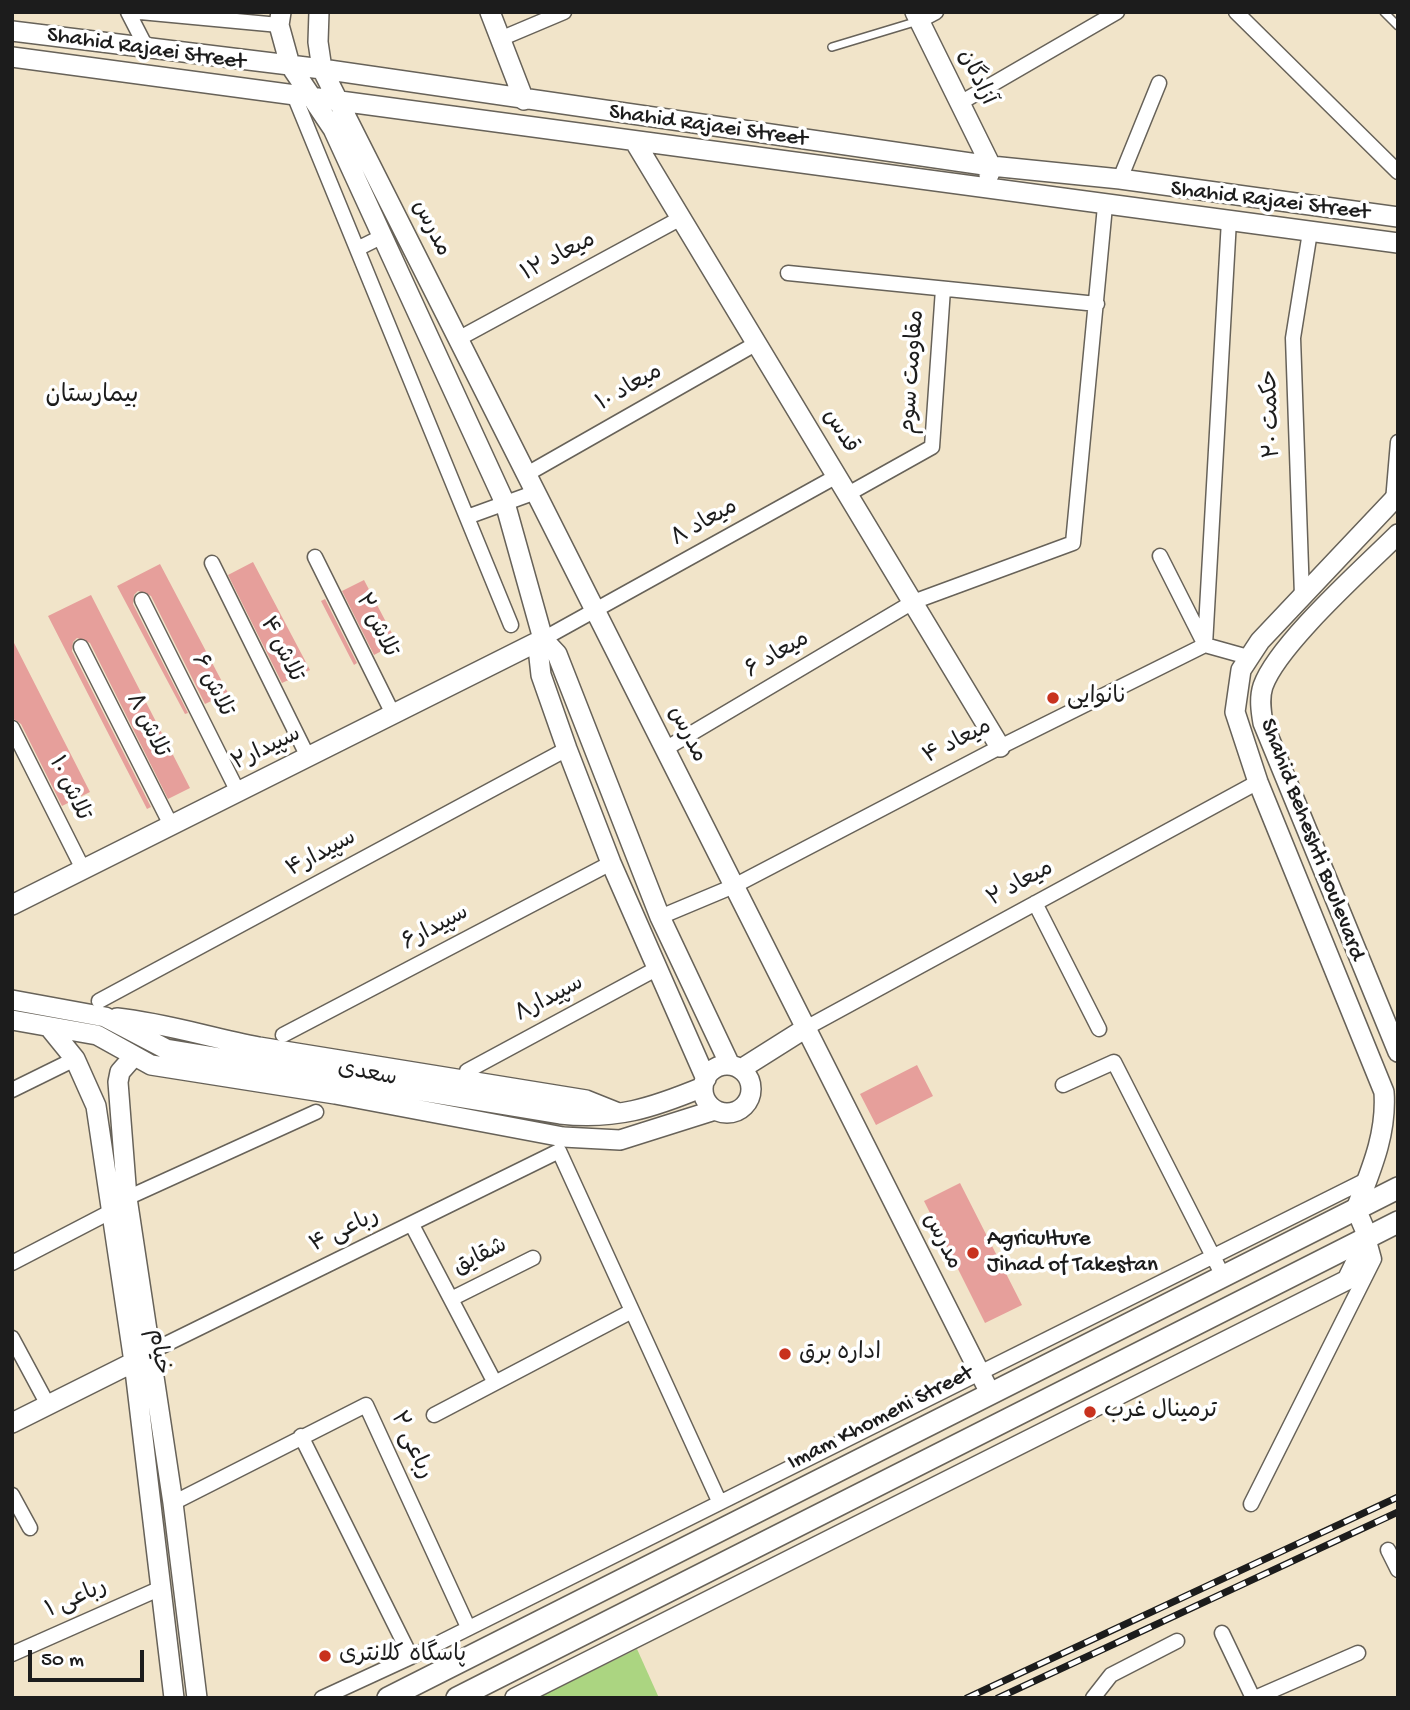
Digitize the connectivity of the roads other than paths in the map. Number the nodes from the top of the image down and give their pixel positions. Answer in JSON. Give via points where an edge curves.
{"nodes":[{"id":1,"x":128,"y":12,"type":"edge"},
{"id":2,"x":140,"y":12,"type":"edge"},
{"id":3,"x":319,"y":12,"type":"edge"},
{"id":4,"x":489,"y":12,"type":"edge"},
{"id":5,"x":564,"y":12,"type":"edge"},
{"id":6,"x":1117,"y":12,"type":"edge"},
{"id":7,"x":1236,"y":12,"type":"edge"},
{"id":8,"x":1384,"y":12,"type":"edge"},
{"id":9,"x":924,"y":15,"type":"edge"},
{"id":10,"x":280,"y":18,"type":"edge"},
{"id":11,"x":1398,"y":26,"type":"edge"},
{"id":12,"x":12,"y":32,"type":"edge"},
{"id":13,"x":500,"y":39,"type":"junction"},
{"id":14,"x":146,"y":47,"type":"junction"},
{"id":15,"x":832,"y":47,"type":"dead end"},
{"id":16,"x":12,"y":57,"type":"edge"},
{"id":17,"x":290,"y":65,"type":"junction"},
{"id":18,"x":322,"y":69,"type":"junction"},
{"id":19,"x":1159,"y":83,"type":"dead end"},
{"id":20,"x":302,"y":95,"type":"junction"},
{"id":21,"x":338,"y":99,"type":"junction"},
{"id":22,"x":524,"y":100,"type":"junction"},
{"id":23,"x":960,"y":103,"type":"junction"},
{"id":24,"x":635,"y":142,"type":"junction"},
{"id":25,"x":991,"y":166,"type":"junction"},
{"id":26,"x":1398,"y":172,"type":"edge"},
{"id":27,"x":1120,"y":179,"type":"junction"},
{"id":28,"x":986,"y":190,"type":"junction"},
{"id":29,"x":1105,"y":206,"type":"junction"},
{"id":30,"x":1398,"y":217,"type":"edge"},
{"id":31,"x":681,"y":218,"type":"junction"},
{"id":32,"x":1229,"y":220,"type":"junction"},
{"id":33,"x":402,"y":227,"type":"junction"},
{"id":34,"x":1310,"y":232,"type":"junction"},
{"id":35,"x":381,"y":237,"type":"junction"},
{"id":36,"x":1398,"y":243,"type":"edge"},
{"id":37,"x":357,"y":248,"type":"junction"},
{"id":38,"x":788,"y":273,"type":"dead end"},
{"id":39,"x":943,"y":289,"type":"junction"},
{"id":40,"x":1097,"y":304,"type":"junction"},
{"id":41,"x":458,"y":339,"type":"junction"},
{"id":42,"x":757,"y":343,"type":"junction"},
{"id":43,"x":1398,"y":442,"type":"edge"},
{"id":44,"x":527,"y":474,"type":"junction"},
{"id":45,"x":836,"y":476,"type":"junction"},
{"id":46,"x":536,"y":492,"type":"junction"},
{"id":47,"x":848,"y":495,"type":"junction"},
{"id":48,"x":1395,"y":498,"type":"edge"},
{"id":49,"x":505,"y":503,"type":"junction"},
{"id":50,"x":467,"y":517,"type":"junction"},
{"id":51,"x":1398,"y":534,"type":"edge"},
{"id":52,"x":1160,"y":556,"type":"dead end"},
{"id":53,"x":315,"y":557,"type":"dead end"},
{"id":54,"x":212,"y":563,"type":"dead end"},
{"id":55,"x":1302,"y":596,"type":"junction"},
{"id":56,"x":142,"y":600,"type":"dead end"},
{"id":57,"x":913,"y":602,"type":"junction"},
{"id":58,"x":596,"y":612,"type":"junction"},
{"id":59,"x":512,"y":625,"type":"dead end"},
{"id":60,"x":543,"y":639,"type":"junction"},
{"id":61,"x":1205,"y":645,"type":"junction"},
{"id":62,"x":81,"y":647,"type":"dead end"},
{"id":63,"x":1248,"y":657,"type":"junction"},
{"id":64,"x":393,"y":714,"type":"junction"},
{"id":65,"x":12,"y":728,"type":"edge"},
{"id":66,"x":1000,"y":747,"type":"junction"},
{"id":67,"x":567,"y":749,"type":"junction"},
{"id":68,"x":665,"y":749,"type":"junction"},
{"id":69,"x":308,"y":757,"type":"junction"},
{"id":70,"x":1258,"y":782,"type":"junction"},
{"id":71,"x":239,"y":792,"type":"junction"},
{"id":72,"x":171,"y":825,"type":"junction"},
{"id":73,"x":611,"y":863,"type":"junction"},
{"id":74,"x":83,"y":869,"type":"junction"},
{"id":75,"x":734,"y":886,"type":"junction"},
{"id":76,"x":1035,"y":903,"type":"junction"},
{"id":77,"x":12,"y":905,"type":"edge"},
{"id":78,"x":660,"y":917,"type":"junction"},
{"id":79,"x":656,"y":969,"type":"junction"},
{"id":80,"x":12,"y":1000,"type":"edge"},
{"id":81,"x":102,"y":1009,"type":"junction"},
{"id":82,"x":12,"y":1020,"type":"edge"},
{"id":83,"x":49,"y":1027,"type":"junction"},
{"id":84,"x":806,"y":1028,"type":"junction"},
{"id":85,"x":1099,"y":1029,"type":"dead end"},
{"id":86,"x":283,"y":1035,"type":"dead end"},
{"id":87,"x":1398,"y":1052,"type":"edge"},
{"id":88,"x":134,"y":1056,"type":"junction"},
{"id":89,"x":75,"y":1059,"type":"junction"},
{"id":90,"x":736,"y":1067,"type":"junction"},
{"id":91,"x":467,"y":1071,"type":"dead end"},
{"id":92,"x":118,"y":1082,"type":"junction"},
{"id":93,"x":705,"y":1083,"type":"junction"},
{"id":94,"x":1063,"y":1085,"type":"dead end"},
{"id":95,"x":88,"y":1086,"type":"junction"},
{"id":96,"x":12,"y":1090,"type":"edge"},
{"id":97,"x":1391,"y":1096,"type":"edge"},
{"id":98,"x":119,"y":1108,"type":"junction"},
{"id":99,"x":96,"y":1109,"type":"junction"},
{"id":100,"x":715,"y":1110,"type":"junction"},
{"id":101,"x":316,"y":1112,"type":"dead end"},
{"id":102,"x":1368,"y":1179,"type":"junction"},
{"id":103,"x":1398,"y":1188,"type":"edge"},
{"id":104,"x":120,"y":1205,"type":"junction"},
{"id":105,"x":1356,"y":1209,"type":"junction"},
{"id":106,"x":1398,"y":1222,"type":"edge"},
{"id":107,"x":412,"y":1225,"type":"junction"},
{"id":108,"x":1398,"y":1233,"type":"edge"},
{"id":109,"x":1368,"y":1237,"type":"junction"},
{"id":110,"x":1212,"y":1256,"type":"junction"},
{"id":111,"x":533,"y":1258,"type":"dead end"},
{"id":112,"x":12,"y":1263,"type":"edge"},
{"id":113,"x":1223,"y":1276,"type":"junction"},
{"id":114,"x":451,"y":1299,"type":"junction"},
{"id":115,"x":632,"y":1311,"type":"junction"},
{"id":116,"x":1066,"y":1328,"type":"junction"},
{"id":117,"x":12,"y":1338,"type":"edge"},
{"id":118,"x":1076,"y":1350,"type":"junction"},
{"id":119,"x":142,"y":1357,"type":"junction"},
{"id":120,"x":979,"y":1372,"type":"junction"},
{"id":121,"x":495,"y":1383,"type":"junction"},
{"id":122,"x":990,"y":1393,"type":"junction"},
{"id":123,"x":48,"y":1405,"type":"junction"},
{"id":124,"x":434,"y":1415,"type":"dead end"},
{"id":125,"x":1005,"y":1421,"type":"junction"},
{"id":126,"x":12,"y":1423,"type":"edge"},
{"id":127,"x":301,"y":1436,"type":"junction"},
{"id":128,"x":12,"y":1495,"type":"edge"},
{"id":129,"x":719,"y":1501,"type":"junction"},
{"id":130,"x":173,"y":1503,"type":"junction"},
{"id":131,"x":1251,"y":1504,"type":"dead end"},
{"id":132,"x":30,"y":1528,"type":"dead end"},
{"id":133,"x":1388,"y":1550,"type":"dead end"},
{"id":134,"x":1398,"y":1570,"type":"edge"},
{"id":135,"x":161,"y":1588,"type":"junction"},
{"id":136,"x":188,"y":1627,"type":"junction"},
{"id":137,"x":468,"y":1627,"type":"junction"},
{"id":138,"x":166,"y":1632,"type":"junction"},
{"id":139,"x":1222,"y":1633,"type":"dead end"},
{"id":140,"x":1177,"y":1642,"type":"dead end"},
{"id":141,"x":1358,"y":1653,"type":"dead end"},
{"id":142,"x":12,"y":1654,"type":"edge"},
{"id":143,"x":411,"y":1657,"type":"junction"},
{"id":144,"x":174,"y":1698,"type":"edge"},
{"id":145,"x":197,"y":1698,"type":"edge"},
{"id":146,"x":322,"y":1698,"type":"edge"},
{"id":147,"x":388,"y":1698,"type":"edge"},
{"id":148,"x":457,"y":1698,"type":"edge"},
{"id":149,"x":515,"y":1698,"type":"edge"},
{"id":150,"x":1093,"y":1698,"type":"edge"},
{"id":151,"x":1254,"y":1698,"type":"edge"}],
"edges":[{"from":1,"to":14,"type":"street"},
{"from":2,"to":10,"type":"street"},
{"from":3,"to":18,"type":"street"},
{"from":4,"to":13,"type":"street"},
{"from":5,"to":13,"type":"street"},
{"from":6,"to":23,"type":"street"},
{"from":7,"to":26,"type":"street"},
{"from":8,"to":11,"type":"lane"},
{"from":9,"to":15,"type":"lane"},
{"from":9,"to":23,"type":"street","name":"آزادگان"},
{"from":10,"to":17,"type":"street","name":"مدرس"},
{"from":12,"to":14,"type":"street","name":"Shahid Rajaei Street"},
{"from":13,"to":22,"type":"street"},
{"from":14,"to":17,"type":"street","name":"Shahid Rajaei Street"},
{"from":16,"to":20,"type":"street","name":"Shahid Rajaei Street"},
{"from":17,"to":18,"type":"street","name":"Shahid Rajaei Street"},
{"from":17,"to":20,"type":"street","name":"مدرس"},
{"from":18,"to":21,"type":"street","name":"مدرس"},
{"from":18,"to":22,"type":"street","name":"Shahid Rajaei Street"},
{"from":19,"to":27,"type":"street"},
{"from":20,"to":21,"type":"street","name":"Shahid Rajaei Street"},
{"from":20,"to":35,"type":"street","name":"مدرس","via":[[333,129]]},
{"from":20,"to":37,"type":"street"},
{"from":21,"to":24,"type":"street","name":"Shahid Rajaei Street"},
{"from":21,"to":33,"type":"street","name":"مدرس"},
{"from":22,"to":25,"type":"street","name":"Shahid Rajaei Street"},
{"from":23,"to":25,"type":"street","name":"آزادگان"},
{"from":24,"to":28,"type":"street","name":"Shahid Rajaei Street"},
{"from":24,"to":31,"type":"street","name":"قدس"},
{"from":25,"to":27,"type":"street","name":"Shahid Rajaei Street"},
{"from":25,"to":28,"type":"street"},
{"from":27,"to":30,"type":"street","name":"Shahid Rajaei Street"},
{"from":28,"to":29,"type":"street","name":"Shahid Rajaei Street"},
{"from":29,"to":32,"type":"street","name":"Shahid Rajaei Street"},
{"from":29,"to":40,"type":"street"},
{"from":31,"to":41,"type":"street","name":"میعاد ۱۲"},
{"from":31,"to":42,"type":"street","name":"قدس"},
{"from":32,"to":34,"type":"street","name":"Shahid Rajaei Street"},
{"from":32,"to":61,"type":"street"},
{"from":33,"to":35,"type":"street"},
{"from":33,"to":41,"type":"street","name":"مدرس"},
{"from":34,"to":36,"type":"street","name":"Shahid Rajaei Street"},
{"from":34,"to":55,"type":"street","name":"حکمت ۲۰","via":[[1293,338]]},
{"from":35,"to":37,"type":"street"},
{"from":35,"to":49,"type":"street","name":"مدرس"},
{"from":37,"to":50,"type":"street"},
{"from":38,"to":39,"type":"street"},
{"from":39,"to":40,"type":"street"},
{"from":39,"to":47,"type":"street","name":"مقاومت سوم","via":[[932,447]]},
{"from":40,"to":57,"type":"street","name":"میعاد ۶","via":[[1073,542]]},
{"from":41,"to":44,"type":"street","name":"مدرس"},
{"from":42,"to":44,"type":"street","name":"میعاد ۱۰"},
{"from":42,"to":45,"type":"street","name":"قدس"},
{"from":43,"to":48,"type":"street"},
{"from":44,"to":46,"type":"street","name":"مدرس"},
{"from":45,"to":47,"type":"street","name":"قدس"},
{"from":45,"to":58,"type":"street","name":"میعاد ۸"},
{"from":46,"to":49,"type":"street"},
{"from":46,"to":58,"type":"street","name":"مدرس"},
{"from":47,"to":57,"type":"street","name":"قدس"},
{"from":48,"to":55,"type":"street","name":"Shahid Beheshti Boulevard"},
{"from":49,"to":50,"type":"street"},
{"from":49,"to":60,"type":"street","name":"مدرس"},
{"from":50,"to":59,"type":"street"},
{"from":51,"to":87,"type":"street","name":"Shahid Beheshti Boulevard","via":[[1297,636],[1271,669],[1261,704],[1263,723]]},
{"from":52,"to":61,"type":"street"},
{"from":53,"to":64,"type":"street","name":"تلاش ۲"},
{"from":54,"to":69,"type":"street","name":"تلاش ۴"},
{"from":55,"to":63,"type":"street","name":"Shahid Beheshti Boulevard"},
{"from":56,"to":71,"type":"street","name":"تلاش ۶"},
{"from":57,"to":66,"type":"street","name":"قدس"},
{"from":57,"to":68,"type":"street","name":"میعاد ۶"},
{"from":58,"to":60,"type":"street","name":"میعاد ۸"},
{"from":58,"to":68,"type":"street","name":"مدرس"},
{"from":60,"to":64,"type":"street","name":"سپیدار۲"},
{"from":60,"to":67,"type":"street","via":[[541,675]]},
{"from":60,"to":78,"type":"street","via":[[557,654]]},
{"from":61,"to":63,"type":"street"},
{"from":61,"to":66,"type":"street","name":"میعاد ۴"},
{"from":62,"to":72,"type":"street","name":"تلاش ۸"},
{"from":63,"to":70,"type":"street","name":"Shahid Beheshti Boulevard","via":[[1237,685],[1235,712]]},
{"from":64,"to":69,"type":"street","name":"سپیدار۲"},
{"from":65,"to":74,"type":"street","name":"تلاش ۱۰"},
{"from":66,"to":75,"type":"street","name":"میعاد ۴"},
{"from":67,"to":73,"type":"street"},
{"from":67,"to":81,"type":"street","name":"سپیدار۴"},
{"from":68,"to":75,"type":"street","name":"مدرس"},
{"from":69,"to":71,"type":"street","name":"سپیدار۲"},
{"from":70,"to":76,"type":"street","name":"میعاد ۲"},
{"from":70,"to":97,"type":"street","name":"Shahid Beheshti Boulevard"},
{"from":71,"to":72,"type":"street","name":"سپیدار۲"},
{"from":72,"to":74,"type":"street","name":"سپیدار۲"},
{"from":73,"to":79,"type":"street"},
{"from":73,"to":86,"type":"street","name":"سپیدار۶"},
{"from":74,"to":77,"type":"street","name":"سپیدار۲"},
{"from":75,"to":78,"type":"street","name":"میعاد ۴"},
{"from":75,"to":84,"type":"street","name":"مدرس"},
{"from":76,"to":84,"type":"street","name":"میعاد ۲"},
{"from":76,"to":85,"type":"street"},
{"from":78,"to":90,"type":"street"},
{"from":79,"to":91,"type":"street","name":"سپیدار۸"},
{"from":79,"to":93,"type":"street"},
{"from":80,"to":81,"type":"street","name":"سعدی"},
{"from":81,"to":93,"type":"street","name":"سعدی","via":[[166,1049],[560,1114],[624,1115]]},
{"from":82,"to":83,"type":"street","name":"سعدی"},
{"from":83,"to":88,"type":"street","name":"سعدی","via":[[97,1035]]},
{"from":83,"to":89,"type":"street","name":"خیام"},
{"from":84,"to":90,"type":"street"},
{"from":84,"to":120,"type":"street","name":"مدرس"},
{"from":88,"to":92,"type":"street","via":[[120,1072]]},
{"from":88,"to":100,"type":"street","name":"سعدی","via":[[151,1065],[335,1094],[563,1138],[620,1140]]},
{"from":89,"to":95,"type":"street","name":"خیام"},
{"from":89,"to":96,"type":"street"},
{"from":90,"to":93,"type":"street","via":[[717,1067]]},
{"from":90,"to":100,"type":"street","via":[[750,1081],[751,1095],[743,1108],[730,1113]]},
{"from":92,"to":95,"type":"street","via":[[103,1088]]},
{"from":92,"to":98,"type":"street","name":"خیام"},
{"from":93,"to":100,"type":"street","via":[[705,1099]]},
{"from":94,"to":110,"type":"street","via":[[1114,1062]]},
{"from":95,"to":99,"type":"street","name":"خیام"},
{"from":97,"to":102,"type":"street","name":"Shahid Beheshti Boulevard"},
{"from":98,"to":99,"type":"street","via":[[107,1104]]},
{"from":98,"to":104,"type":"street","name":"خیام"},
{"from":99,"to":104,"type":"street","name":"خیام"},
{"from":101,"to":104,"type":"street"},
{"from":102,"to":105,"type":"street","name":"Shahid Beheshti Boulevard"},
{"from":102,"to":110,"type":"street"},
{"from":103,"to":105,"type":"main road","name":"Imam Khomeni Street"},
{"from":104,"to":112,"type":"street"},
{"from":104,"to":119,"type":"street","name":"خیام"},
{"from":105,"to":109,"type":"street"},
{"from":105,"to":113,"type":"main road","name":"Imam Khomeni Street"},
{"from":106,"to":109,"type":"main road"},
{"from":107,"to":114,"type":"street"},
{"from":107,"to":115,"type":"street","name":"رباعی ۴","via":[[559,1151]]},
{"from":107,"to":119,"type":"street","name":"رباعی ۴"},
{"from":108,"to":109,"type":"street"},
{"from":109,"to":125,"type":"main road"},
{"from":109,"to":131,"type":"street","via":[[1374,1259]]},
{"from":109,"to":149,"type":"street","via":[[1346,1280]]},
{"from":110,"to":113,"type":"street"},
{"from":110,"to":116,"type":"street"},
{"from":111,"to":114,"type":"street","name":"شقایق"},
{"from":113,"to":118,"type":"main road","name":"Imam Khomeni Street"},
{"from":114,"to":121,"type":"street"},
{"from":115,"to":121,"type":"street"},
{"from":115,"to":129,"type":"street"},
{"from":116,"to":118,"type":"street"},
{"from":116,"to":120,"type":"street"},
{"from":117,"to":123,"type":"street"},
{"from":118,"to":122,"type":"main road","name":"Imam Khomeni Street"},
{"from":119,"to":123,"type":"street"},
{"from":119,"to":130,"type":"street","name":"خیام"},
{"from":119,"to":135,"type":"street","name":"خیام"},
{"from":120,"to":122,"type":"street","name":"مدرس"},
{"from":120,"to":129,"type":"street"},
{"from":121,"to":124,"type":"street"},
{"from":122,"to":125,"type":"main road"},
{"from":122,"to":147,"type":"main road","name":"Imam Khomeni Street"},
{"from":123,"to":126,"type":"street"},
{"from":125,"to":148,"type":"main road"},
{"from":127,"to":130,"type":"street","name":"رباعی ۲"},
{"from":127,"to":137,"type":"street","name":"رباعی ۲","via":[[366,1405]]},
{"from":127,"to":143,"type":"street"},
{"from":128,"to":132,"type":"street"},
{"from":129,"to":137,"type":"street"},
{"from":130,"to":136,"type":"street","name":"خیام"},
{"from":133,"to":134,"type":"street"},
{"from":135,"to":138,"type":"street","name":"خیام"},
{"from":135,"to":142,"type":"street","name":"رباعی ۱"},
{"from":136,"to":138,"type":"street"},
{"from":136,"to":145,"type":"street","name":"خیام"},
{"from":137,"to":143,"type":"street"},
{"from":138,"to":144,"type":"street","name":"خیام"},
{"from":139,"to":151,"type":"street"},
{"from":140,"to":150,"type":"street","via":[[1111,1675]]},
{"from":141,"to":151,"type":"street"},
{"from":143,"to":146,"type":"street"}]}
